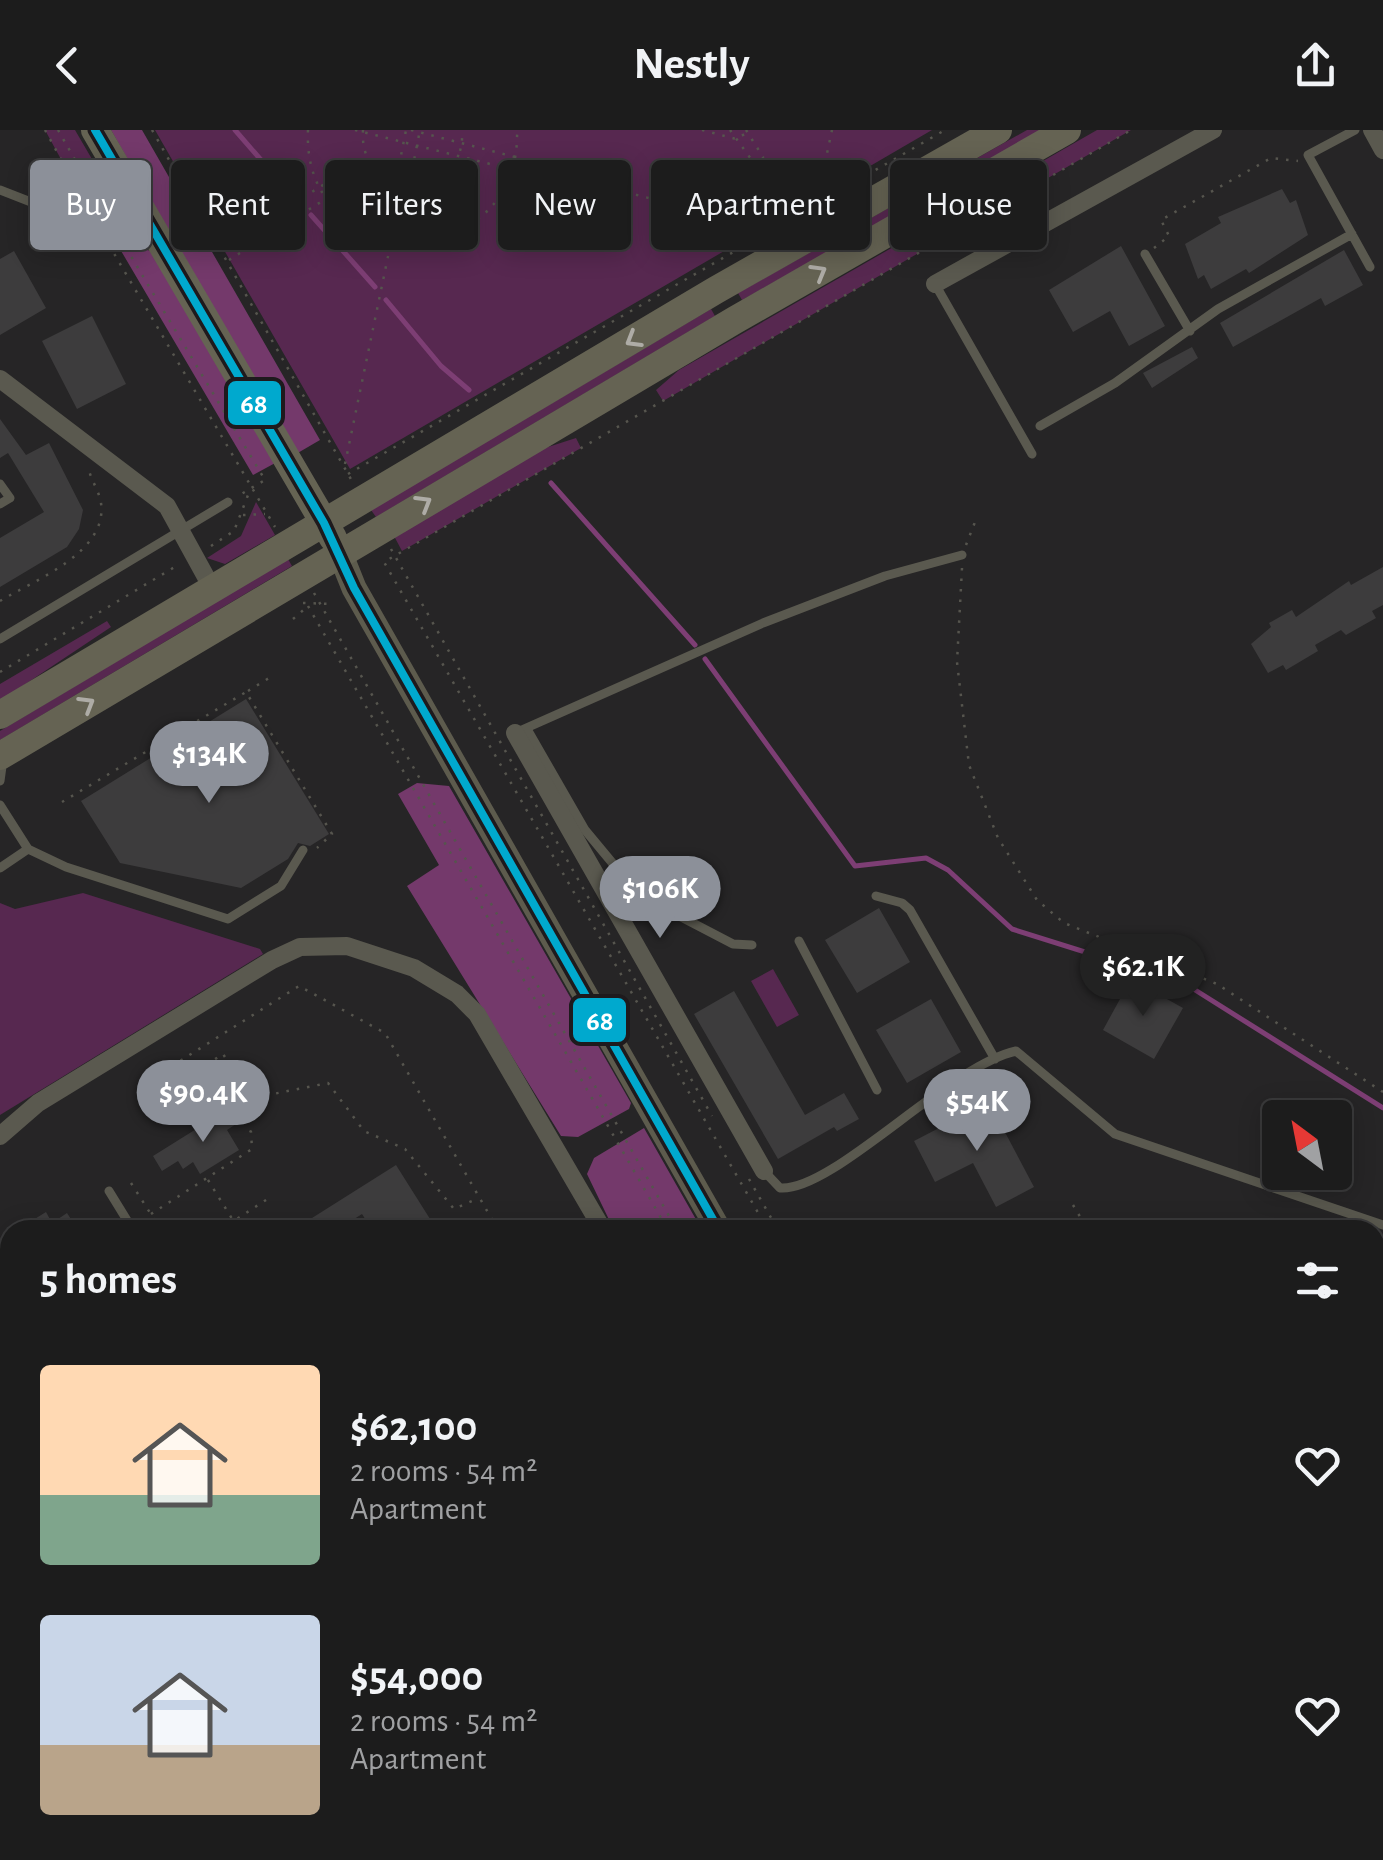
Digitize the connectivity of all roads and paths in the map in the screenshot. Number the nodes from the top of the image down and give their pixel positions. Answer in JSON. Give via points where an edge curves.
{"nodes":[{"id":1,"x":45,"y":130,"type":"edge"},
{"id":2,"x":58,"y":130,"type":"edge"},
{"id":3,"x":95,"y":130,"type":"edge"},
{"id":4,"x":152,"y":130,"type":"edge"},
{"id":5,"x":308,"y":130,"type":"edge"},
{"id":6,"x":355,"y":130,"type":"edge"},
{"id":7,"x":408,"y":130,"type":"edge"},
{"id":8,"x":462,"y":130,"type":"edge"},
{"id":9,"x":517,"y":130,"type":"edge"},
{"id":10,"x":702,"y":130,"type":"edge"},
{"id":11,"x":730,"y":130,"type":"edge"},
{"id":12,"x":832,"y":130,"type":"edge"},
{"id":13,"x":945,"y":130,"type":"edge"},
{"id":14,"x":998,"y":130,"type":"edge"},
{"id":15,"x":1068,"y":130,"type":"edge"},
{"id":16,"x":1131,"y":130,"type":"edge"},
{"id":17,"x":1213,"y":130,"type":"edge"},
{"id":18,"x":1355,"y":130,"type":"edge"},
{"id":19,"x":362,"y":131,"type":"edge"},
{"id":20,"x":420,"y":131,"type":"edge"},
{"id":21,"x":747,"y":131,"type":"edge"},
{"id":22,"x":736,"y":139,"type":"junction"},
{"id":23,"x":404,"y":142,"type":"junction"},
{"id":24,"x":462,"y":143,"type":"junction"},
{"id":25,"x":417,"y":145,"type":"junction"},
{"id":26,"x":459,"y":156,"type":"junction"},
{"id":27,"x":1308,"y":156,"type":"junction"},
{"id":28,"x":515,"y":157,"type":"junction"},
{"id":29,"x":366,"y":158,"type":"joint"},
{"id":30,"x":62,"y":160,"type":"edge"},
{"id":31,"x":75,"y":160,"type":"edge"},
{"id":32,"x":401,"y":160,"type":"edge"},
{"id":33,"x":414,"y":160,"type":"edge"},
{"id":34,"x":456,"y":160,"type":"edge"},
{"id":35,"x":514,"y":160,"type":"edge"},
{"id":36,"x":749,"y":160,"type":"edge"},
{"id":37,"x":763,"y":160,"type":"edge"},
{"id":38,"x":826,"y":160,"type":"edge"},
{"id":39,"x":171,"y":163,"type":"edge"},
{"id":40,"x":498,"y":166,"type":"edge"},
{"id":41,"x":870,"y":173,"type":"edge"},
{"id":42,"x":320,"y":187,"type":"junction"},
{"id":43,"x":0,"y":190,"type":"edge"},
{"id":44,"x":325,"y":195,"type":"edge"},
{"id":45,"x":498,"y":195,"type":"edge"},
{"id":46,"x":305,"y":196,"type":"edge"},
{"id":47,"x":325,"y":199,"type":"edge"},
{"id":48,"x":30,"y":202,"type":"edge"},
{"id":49,"x":478,"y":216,"type":"edge"},
{"id":50,"x":1352,"y":234,"type":"junction"},
{"id":51,"x":151,"y":242,"type":"edge"},
{"id":52,"x":162,"y":245,"type":"junction"},
{"id":53,"x":112,"y":250,"type":"edge"},
{"id":54,"x":127,"y":250,"type":"edge"},
{"id":55,"x":221,"y":250,"type":"edge"},
{"id":56,"x":389,"y":250,"type":"edge"},
{"id":57,"x":739,"y":250,"type":"edge"},
{"id":58,"x":1145,"y":254,"type":"joint"},
{"id":59,"x":228,"y":261,"type":"junction"},
{"id":60,"x":1370,"y":266,"type":"dead end"},
{"id":61,"x":935,"y":284,"type":"joint"},
{"id":62,"x":716,"y":290,"type":"junction"},
{"id":63,"x":735,"y":320,"type":"junction"},
{"id":64,"x":1190,"y":332,"type":"junction"},
{"id":65,"x":0,"y":379,"type":"edge"},
{"id":66,"x":1040,"y":426,"type":"dead end"},
{"id":67,"x":90,"y":447,"type":"junction"},
{"id":68,"x":1032,"y":454,"type":"dead end"},
{"id":69,"x":344,"y":468,"type":"junction"},
{"id":70,"x":348,"y":474,"type":"junction"},
{"id":71,"x":0,"y":484,"type":"edge"},
{"id":72,"x":355,"y":486,"type":"dead end"},
{"id":73,"x":251,"y":488,"type":"junction"},
{"id":74,"x":228,"y":502,"type":"joint"},
{"id":75,"x":0,"y":504,"type":"edge"},
{"id":76,"x":267,"y":514,"type":"junction"},
{"id":77,"x":240,"y":515,"type":"junction"},
{"id":78,"x":975,"y":522,"type":"dead end"},
{"id":79,"x":324,"y":523,"type":"junction"},
{"id":80,"x":180,"y":530,"type":"junction"},
{"id":81,"x":279,"y":534,"type":"dead end"},
{"id":82,"x":340,"y":553,"type":"junction"},
{"id":83,"x":194,"y":556,"type":"junction"},
{"id":84,"x":395,"y":556,"type":"junction"},
{"id":85,"x":962,"y":556,"type":"junction"},
{"id":86,"x":310,"y":586,"type":"dead end"},
{"id":87,"x":212,"y":588,"type":"junction"},
{"id":88,"x":0,"y":601,"type":"edge"},
{"id":89,"x":333,"y":604,"type":"dead end"},
{"id":90,"x":321,"y":605,"type":"junction"},
{"id":91,"x":308,"y":606,"type":"junction"},
{"id":92,"x":294,"y":619,"type":"dead end"},
{"id":93,"x":0,"y":639,"type":"edge"},
{"id":94,"x":0,"y":672,"type":"edge"},
{"id":95,"x":269,"y":678,"type":"dead end"},
{"id":96,"x":246,"y":692,"type":"junction"},
{"id":97,"x":0,"y":715,"type":"edge"},
{"id":98,"x":521,"y":731,"type":"junction"},
{"id":99,"x":1,"y":763,"type":"edge"},
{"id":100,"x":62,"y":802,"type":"dead end"},
{"id":101,"x":0,"y":805,"type":"edge"},
{"id":102,"x":318,"y":847,"type":"dead end"},
{"id":103,"x":28,"y":849,"type":"junction"},
{"id":104,"x":303,"y":850,"type":"dead end"},
{"id":105,"x":0,"y":868,"type":"edge"},
{"id":106,"x":876,"y":896,"type":"dead end"},
{"id":107,"x":799,"y":941,"type":"dead end"},
{"id":108,"x":752,"y":945,"type":"dead end"},
{"id":109,"x":995,"y":1059,"type":"junction"},
{"id":110,"x":260,"y":1074,"type":"dead end"},
{"id":111,"x":242,"y":1084,"type":"junction"},
{"id":112,"x":877,"y":1090,"type":"dead end"},
{"id":113,"x":1383,"y":1092,"type":"edge"},
{"id":114,"x":227,"y":1094,"type":"junction"},
{"id":115,"x":211,"y":1104,"type":"junction"},
{"id":116,"x":720,"y":1130,"type":"dead end"},
{"id":117,"x":2,"y":1134,"type":"edge"},
{"id":118,"x":757,"y":1175,"type":"junction"},
{"id":119,"x":207,"y":1178,"type":"junction"},
{"id":120,"x":130,"y":1183,"type":"dead end"},
{"id":121,"x":109,"y":1191,"type":"dead end"},
{"id":122,"x":270,"y":1198,"type":"dead end"},
{"id":123,"x":480,"y":1198,"type":"junction"},
{"id":124,"x":1073,"y":1205,"type":"dead end"},
{"id":125,"x":150,"y":1214,"type":"junction"},
{"id":126,"x":128,"y":1220,"type":"edge"},
{"id":127,"x":154,"y":1220,"type":"edge"},
{"id":128,"x":232,"y":1220,"type":"edge"},
{"id":129,"x":235,"y":1220,"type":"edge"},
{"id":130,"x":492,"y":1220,"type":"edge"},
{"id":131,"x":596,"y":1220,"type":"edge"},
{"id":132,"x":662,"y":1220,"type":"edge"},
{"id":133,"x":671,"y":1220,"type":"edge"},
{"id":134,"x":713,"y":1220,"type":"edge"},
{"id":135,"x":762,"y":1220,"type":"edge"},
{"id":136,"x":774,"y":1220,"type":"edge"},
{"id":137,"x":1082,"y":1220,"type":"edge"},
{"id":138,"x":1368,"y":1220,"type":"edge"}],
"edges":[{"from":1,"to":30,"type":"path"},
{"from":2,"to":31,"type":"path"},
{"from":3,"to":52,"type":"main road"},
{"from":4,"to":39,"type":"path"},
{"from":5,"to":42,"type":"path"},
{"from":6,"to":19,"type":"path"},
{"from":7,"to":20,"type":"path"},
{"from":7,"to":23,"type":"path"},
{"from":8,"to":24,"type":"path"},
{"from":9,"to":28,"type":"path"},
{"from":10,"to":22,"type":"path"},
{"from":11,"to":22,"type":"path"},
{"from":12,"to":38,"type":"path"},
{"from":13,"to":41,"type":"path"},
{"from":14,"to":62,"type":"main road"},
{"from":63,"to":15,"type":"main road","one_way":true},
{"from":16,"to":84,"type":"path"},
{"from":17,"to":61,"type":"street"},
{"from":18,"to":27,"type":"lane"},
{"from":19,"to":23,"type":"path"},
{"from":19,"to":29,"type":"path"},
{"from":20,"to":24,"type":"path"},
{"from":20,"to":25,"type":"path"},
{"from":21,"to":22,"type":"path"},
{"from":21,"to":37,"type":"path"},
{"from":22,"to":36,"type":"path"},
{"from":23,"to":25,"type":"path"},
{"from":23,"to":32,"type":"path"},
{"from":24,"to":26,"type":"path"},
{"from":24,"to":28,"type":"path"},
{"from":25,"to":26,"type":"path"},
{"from":25,"to":33,"type":"path"},
{"from":26,"to":34,"type":"path"},
{"from":26,"to":40,"type":"path"},
{"from":27,"to":50,"type":"lane"},
{"from":27,"to":58,"type":"path","via":[[1294,163],[1272,158],[1161,220],[1170,236]]},
{"from":28,"to":35,"type":"path"},
{"from":29,"to":42,"type":"path"},
{"from":42,"to":44,"type":"path"},
{"from":42,"to":46,"type":"path"},
{"from":43,"to":48,"type":"lane"},
{"from":45,"to":49,"type":"path"},
{"from":47,"to":59,"type":"path"},
{"from":50,"to":60,"type":"lane"},
{"from":50,"to":64,"type":"lane","via":[[1218,309]]},
{"from":51,"to":52,"type":"lane"},
{"from":52,"to":79,"type":"main road"},
{"from":53,"to":73,"type":"path"},
{"from":54,"to":73,"type":"path","via":[[264,480]]},
{"from":55,"to":59,"type":"path"},
{"from":56,"to":69,"type":"path"},
{"from":57,"to":70,"type":"path"},
{"from":58,"to":64,"type":"lane"},
{"from":59,"to":69,"type":"path"},
{"from":61,"to":68,"type":"lane"},
{"from":62,"to":63,"type":"main road"},
{"from":62,"to":79,"type":"main road","one_way":true},
{"from":82,"to":63,"type":"main road","one_way":true},
{"from":64,"to":66,"type":"lane"},
{"from":65,"to":67,"type":"street"},
{"from":67,"to":80,"type":"street","via":[[167,506]]},
{"from":67,"to":88,"type":"path","via":[[88,472],[101,504],[98,529],[87,547]]},
{"from":69,"to":70,"type":"path"},
{"from":70,"to":72,"type":"path"},
{"from":71,"to":75,"type":"lane","via":[[10,498]]},
{"from":73,"to":74,"type":"path"},
{"from":73,"to":76,"type":"path"},
{"from":73,"to":77,"type":"path"},
{"from":74,"to":80,"type":"lane"},
{"from":76,"to":77,"type":"path"},
{"from":76,"to":81,"type":"path"},
{"from":77,"to":83,"type":"path","via":[[234,531]]},
{"from":78,"to":85,"type":"path"},
{"from":79,"to":82,"type":"main road"},
{"from":79,"to":87,"type":"main road"},
{"from":80,"to":83,"type":"street"},
{"from":80,"to":93,"type":"lane"},
{"from":99,"to":82,"type":"main road","one_way":true},
{"from":82,"to":134,"type":"main road"},
{"from":83,"to":87,"type":"street"},
{"from":83,"to":94,"type":"path"},
{"from":84,"to":116,"type":"path"},
{"from":84,"to":135,"type":"path","via":[[384,562]]},
{"from":85,"to":98,"type":"lane","via":[[886,576],[762,623]]},
{"from":85,"to":113,"type":"path","via":[[957,662],[968,765],[998,838],[1037,900],[1064,923],[1217,984]]},
{"from":86,"to":90,"type":"path"},
{"from":87,"to":97,"type":"main road"},
{"from":89,"to":90,"type":"path"},
{"from":90,"to":91,"type":"path"},
{"from":90,"to":133,"type":"path"},
{"from":91,"to":92,"type":"path"},
{"from":91,"to":132,"type":"path"},
{"from":95,"to":96,"type":"path"},
{"from":96,"to":100,"type":"path"},
{"from":96,"to":102,"type":"path","via":[[332,834]]},
{"from":98,"to":108,"type":"lane","via":[[585,830],[639,895],[732,944]]},
{"from":98,"to":118,"type":"street"},
{"from":101,"to":103,"type":"lane"},
{"from":103,"to":104,"type":"lane","via":[[66,868],[228,919],[280,886]]},
{"from":103,"to":105,"type":"lane"},
{"from":106,"to":109,"type":"lane","via":[[910,910]]},
{"from":107,"to":112,"type":"lane"},
{"from":109,"to":118,"type":"lane","via":[[905,1113],[823,1174],[787,1189]]},
{"from":109,"to":138,"type":"lane","via":[[1012,1052],[1027,1056],[1115,1134]]},
{"from":110,"to":111,"type":"path"},
{"from":111,"to":114,"type":"path"},
{"from":111,"to":115,"type":"path","via":[[223,1054],[192,1074]]},
{"from":111,"to":123,"type":"path","via":[[258,1097],[328,1084],[364,1131],[405,1149],[454,1209]]},
{"from":114,"to":115,"type":"path"},
{"from":114,"to":119,"type":"path","via":[[254,1144]]},
{"from":115,"to":123,"type":"path","via":[[192,1116],[146,1080],[299,986],[386,1033]]},
{"from":117,"to":131,"type":"street","via":[[38,1103],[272,960],[300,947],[348,946],[429,975],[468,1004]]},
{"from":118,"to":136,"type":"path"},
{"from":119,"to":125,"type":"path"},
{"from":119,"to":128,"type":"path"},
{"from":120,"to":125,"type":"path"},
{"from":121,"to":126,"type":"lane"},
{"from":122,"to":129,"type":"path"},
{"from":123,"to":130,"type":"path"},
{"from":124,"to":137,"type":"path"},
{"from":125,"to":127,"type":"path"}]}
